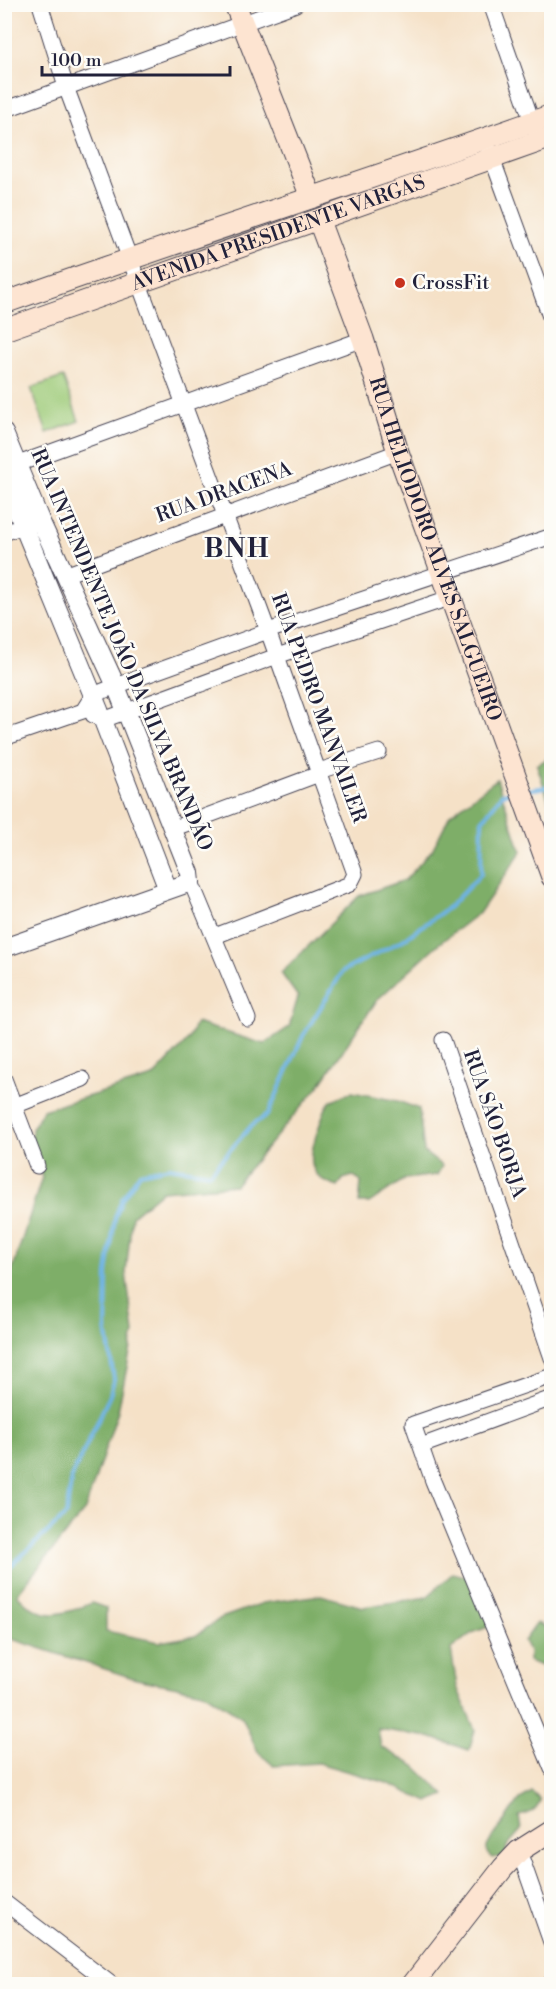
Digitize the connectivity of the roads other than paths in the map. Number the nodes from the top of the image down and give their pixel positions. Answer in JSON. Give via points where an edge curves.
{"nodes":[{"id":1,"x":40,"y":4,"type":"edge"},
{"id":2,"x":296,"y":4,"type":"edge"},
{"id":3,"x":491,"y":4,"type":"edge"},
{"id":4,"x":239,"y":14,"type":"edge"},
{"id":5,"x":66,"y":87,"type":"junction"},
{"id":6,"x":4,"y":110,"type":"edge"},
{"id":7,"x":552,"y":115,"type":"edge"},
{"id":8,"x":541,"y":133,"type":"edge"},
{"id":9,"x":484,"y":140,"type":"junction"},
{"id":10,"x":493,"y":159,"type":"junction"},
{"id":11,"x":311,"y":197,"type":"junction"},
{"id":12,"x":319,"y":221,"type":"junction"},
{"id":13,"x":129,"y":258,"type":"junction"},
{"id":14,"x":138,"y":281,"type":"junction"},
{"id":15,"x":4,"y":303,"type":"edge"},
{"id":16,"x":552,"y":322,"type":"edge"},
{"id":17,"x":4,"y":330,"type":"edge"},
{"id":18,"x":363,"y":339,"type":"junction"},
{"id":19,"x":183,"y":404,"type":"junction"},
{"id":20,"x":4,"y":433,"type":"edge"},
{"id":21,"x":398,"y":452,"type":"junction"},
{"id":22,"x":18,"y":464,"type":"junction"},
{"id":23,"x":4,"y":479,"type":"edge"},
{"id":24,"x":224,"y":515,"type":"junction"},
{"id":25,"x":32,"y":523,"type":"junction"},
{"id":26,"x":4,"y":532,"type":"edge"},
{"id":27,"x":552,"y":536,"type":"edge"},
{"id":28,"x":443,"y":571,"type":"junction"},
{"id":29,"x":65,"y":575,"type":"junction"},
{"id":30,"x":452,"y":597,"type":"junction"},
{"id":31,"x":268,"y":631,"type":"junction"},
{"id":32,"x":277,"y":656,"type":"junction"},
{"id":33,"x":116,"y":686,"type":"junction"},
{"id":34,"x":88,"y":703,"type":"junction"},
{"id":35,"x":125,"y":711,"type":"junction"},
{"id":36,"x":103,"y":720,"type":"junction"},
{"id":37,"x":4,"y":738,"type":"edge"},
{"id":38,"x":379,"y":752,"type":"dead end"},
{"id":39,"x":319,"y":772,"type":"junction"},
{"id":40,"x":172,"y":828,"type":"junction"},
{"id":41,"x":552,"y":877,"type":"edge"},
{"id":42,"x":191,"y":882,"type":"junction"},
{"id":43,"x":168,"y":890,"type":"junction"},
{"id":44,"x":215,"y":936,"type":"junction"},
{"id":45,"x":4,"y":948,"type":"edge"},
{"id":46,"x":248,"y":1019,"type":"dead end"},
{"id":47,"x":443,"y":1040,"type":"dead end"},
{"id":48,"x":83,"y":1079,"type":"dead end"},
{"id":49,"x":4,"y":1080,"type":"edge"},
{"id":50,"x":9,"y":1108,"type":"edge"},
{"id":51,"x":37,"y":1166,"type":"dead end"},
{"id":52,"x":552,"y":1358,"type":"edge"},
{"id":53,"x":552,"y":1376,"type":"edge"},
{"id":54,"x":552,"y":1398,"type":"edge"},
{"id":55,"x":421,"y":1446,"type":"junction"},
{"id":56,"x":552,"y":1769,"type":"edge"},
{"id":57,"x":552,"y":1830,"type":"edge"},
{"id":58,"x":519,"y":1851,"type":"junction"},
{"id":59,"x":4,"y":1902,"type":"edge"},
{"id":60,"x":552,"y":1945,"type":"edge"},
{"id":61,"x":102,"y":1982,"type":"edge"},
{"id":62,"x":413,"y":1984,"type":"edge"}],
"edges":[{"from":1,"to":5,"type":"street","name":"RUA PEDRO MANVAILER"},
{"from":2,"to":4,"type":"street"},
{"from":3,"to":8,"type":"street"},
{"from":4,"to":5,"type":"street"},
{"from":4,"to":11,"type":"main road"},
{"from":5,"to":6,"type":"street"},
{"from":5,"to":13,"type":"street","name":"RUA PEDRO MANVAILER"},
{"from":7,"to":8,"type":"main road","name":"AVENIDA PRESIDENTE VARGAS"},
{"from":8,"to":9,"type":"main road","name":"AVENIDA PRESIDENTE VARGAS"},
{"from":8,"to":10,"type":"main road","name":"AVENIDA PRESIDENTE VARGAS"},
{"from":9,"to":10,"type":"street"},
{"from":9,"to":11,"type":"main road","name":"AVENIDA PRESIDENTE VARGAS"},
{"from":10,"to":12,"type":"main road","name":"AVENIDA PRESIDENTE VARGAS"},
{"from":10,"to":16,"type":"street"},
{"from":11,"to":12,"type":"main road","name":"RUA HELIODORO ALVES SALGUEIRO","via":[[304,205],[305,215]]},
{"from":11,"to":13,"type":"main road","name":"AVENIDA PRESIDENTE VARGAS"},
{"from":12,"to":14,"type":"main road","name":"AVENIDA PRESIDENTE VARGAS"},
{"from":12,"to":18,"type":"main road","name":"RUA HELIODORO ALVES SALGUEIRO"},
{"from":13,"to":14,"type":"street","name":"RUA PEDRO MANVAILER"},
{"from":13,"to":15,"type":"main road","name":"AVENIDA PRESIDENTE VARGAS"},
{"from":14,"to":17,"type":"main road","name":"AVENIDA PRESIDENTE VARGAS"},
{"from":14,"to":19,"type":"street","name":"RUA PEDRO MANVAILER"},
{"from":18,"to":19,"type":"street"},
{"from":18,"to":21,"type":"main road","name":"RUA HELIODORO ALVES SALGUEIRO"},
{"from":19,"to":22,"type":"street"},
{"from":19,"to":24,"type":"street","name":"RUA PEDRO MANVAILER"},
{"from":20,"to":22,"type":"street","name":"RUA INTENDENTE JOÃO DA SILVA BRANDÃO"},
{"from":21,"to":24,"type":"street","name":"RUA DRACENA"},
{"from":21,"to":28,"type":"main road","name":"RUA HELIODORO ALVES SALGUEIRO"},
{"from":22,"to":25,"type":"street","name":"RUA INTENDENTE JOÃO DA SILVA BRANDÃO"},
{"from":23,"to":25,"type":"street","name":"RUA INTENDENTE JOÃO DA SILVA BRANDÃO"},
{"from":24,"to":29,"type":"street","name":"RUA DRACENA"},
{"from":24,"to":31,"type":"street","name":"RUA PEDRO MANVAILER"},
{"from":25,"to":26,"type":"street"},
{"from":25,"to":29,"type":"street","name":"RUA INTENDENTE JOÃO DA SILVA BRANDÃO"},
{"from":25,"to":34,"type":"street","name":"RUA INTENDENTE JOÃO DA SILVA BRANDÃO"},
{"from":27,"to":28,"type":"street"},
{"from":28,"to":30,"type":"main road","name":"RUA HELIODORO ALVES SALGUEIRO"},
{"from":28,"to":31,"type":"street"},
{"from":29,"to":33,"type":"street","name":"RUA INTENDENTE JOÃO DA SILVA BRANDÃO"},
{"from":30,"to":32,"type":"street"},
{"from":30,"to":41,"type":"main road","name":"RUA HELIODORO ALVES SALGUEIRO"},
{"from":31,"to":32,"type":"street","name":"RUA PEDRO MANVAILER"},
{"from":31,"to":33,"type":"street"},
{"from":32,"to":35,"type":"street"},
{"from":32,"to":39,"type":"street","name":"RUA PEDRO MANVAILER"},
{"from":33,"to":34,"type":"street"},
{"from":33,"to":35,"type":"street","name":"RUA INTENDENTE JOÃO DA SILVA BRANDÃO"},
{"from":34,"to":36,"type":"street","name":"RUA INTENDENTE JOÃO DA SILVA BRANDÃO"},
{"from":34,"to":37,"type":"street"},
{"from":35,"to":36,"type":"street"},
{"from":35,"to":40,"type":"street","name":"RUA INTENDENTE JOÃO DA SILVA BRANDÃO"},
{"from":36,"to":43,"type":"street","name":"RUA INTENDENTE JOÃO DA SILVA BRANDÃO"},
{"from":38,"to":39,"type":"street"},
{"from":39,"to":40,"type":"street"},
{"from":39,"to":44,"type":"street","name":"RUA PEDRO MANVAILER","via":[[354,870],[350,884]]},
{"from":40,"to":42,"type":"street","name":"RUA INTENDENTE JOÃO DA SILVA BRANDÃO"},
{"from":42,"to":43,"type":"street"},
{"from":42,"to":44,"type":"street","name":"RUA INTENDENTE JOÃO DA SILVA BRANDÃO"},
{"from":43,"to":45,"type":"street"},
{"from":44,"to":46,"type":"street","name":"RUA INTENDENTE JOÃO DA SILVA BRANDÃO"},
{"from":47,"to":52,"type":"street","name":"RUA SÃO BORJA"},
{"from":48,"to":50,"type":"street"},
{"from":49,"to":50,"type":"street"},
{"from":50,"to":51,"type":"street"},
{"from":53,"to":55,"type":"street","via":[[413,1424]]},
{"from":54,"to":55,"type":"street"},
{"from":55,"to":56,"type":"street"},
{"from":57,"to":58,"type":"main road"},
{"from":58,"to":60,"type":"street"},
{"from":58,"to":62,"type":"main road"},
{"from":59,"to":61,"type":"street"}]}
